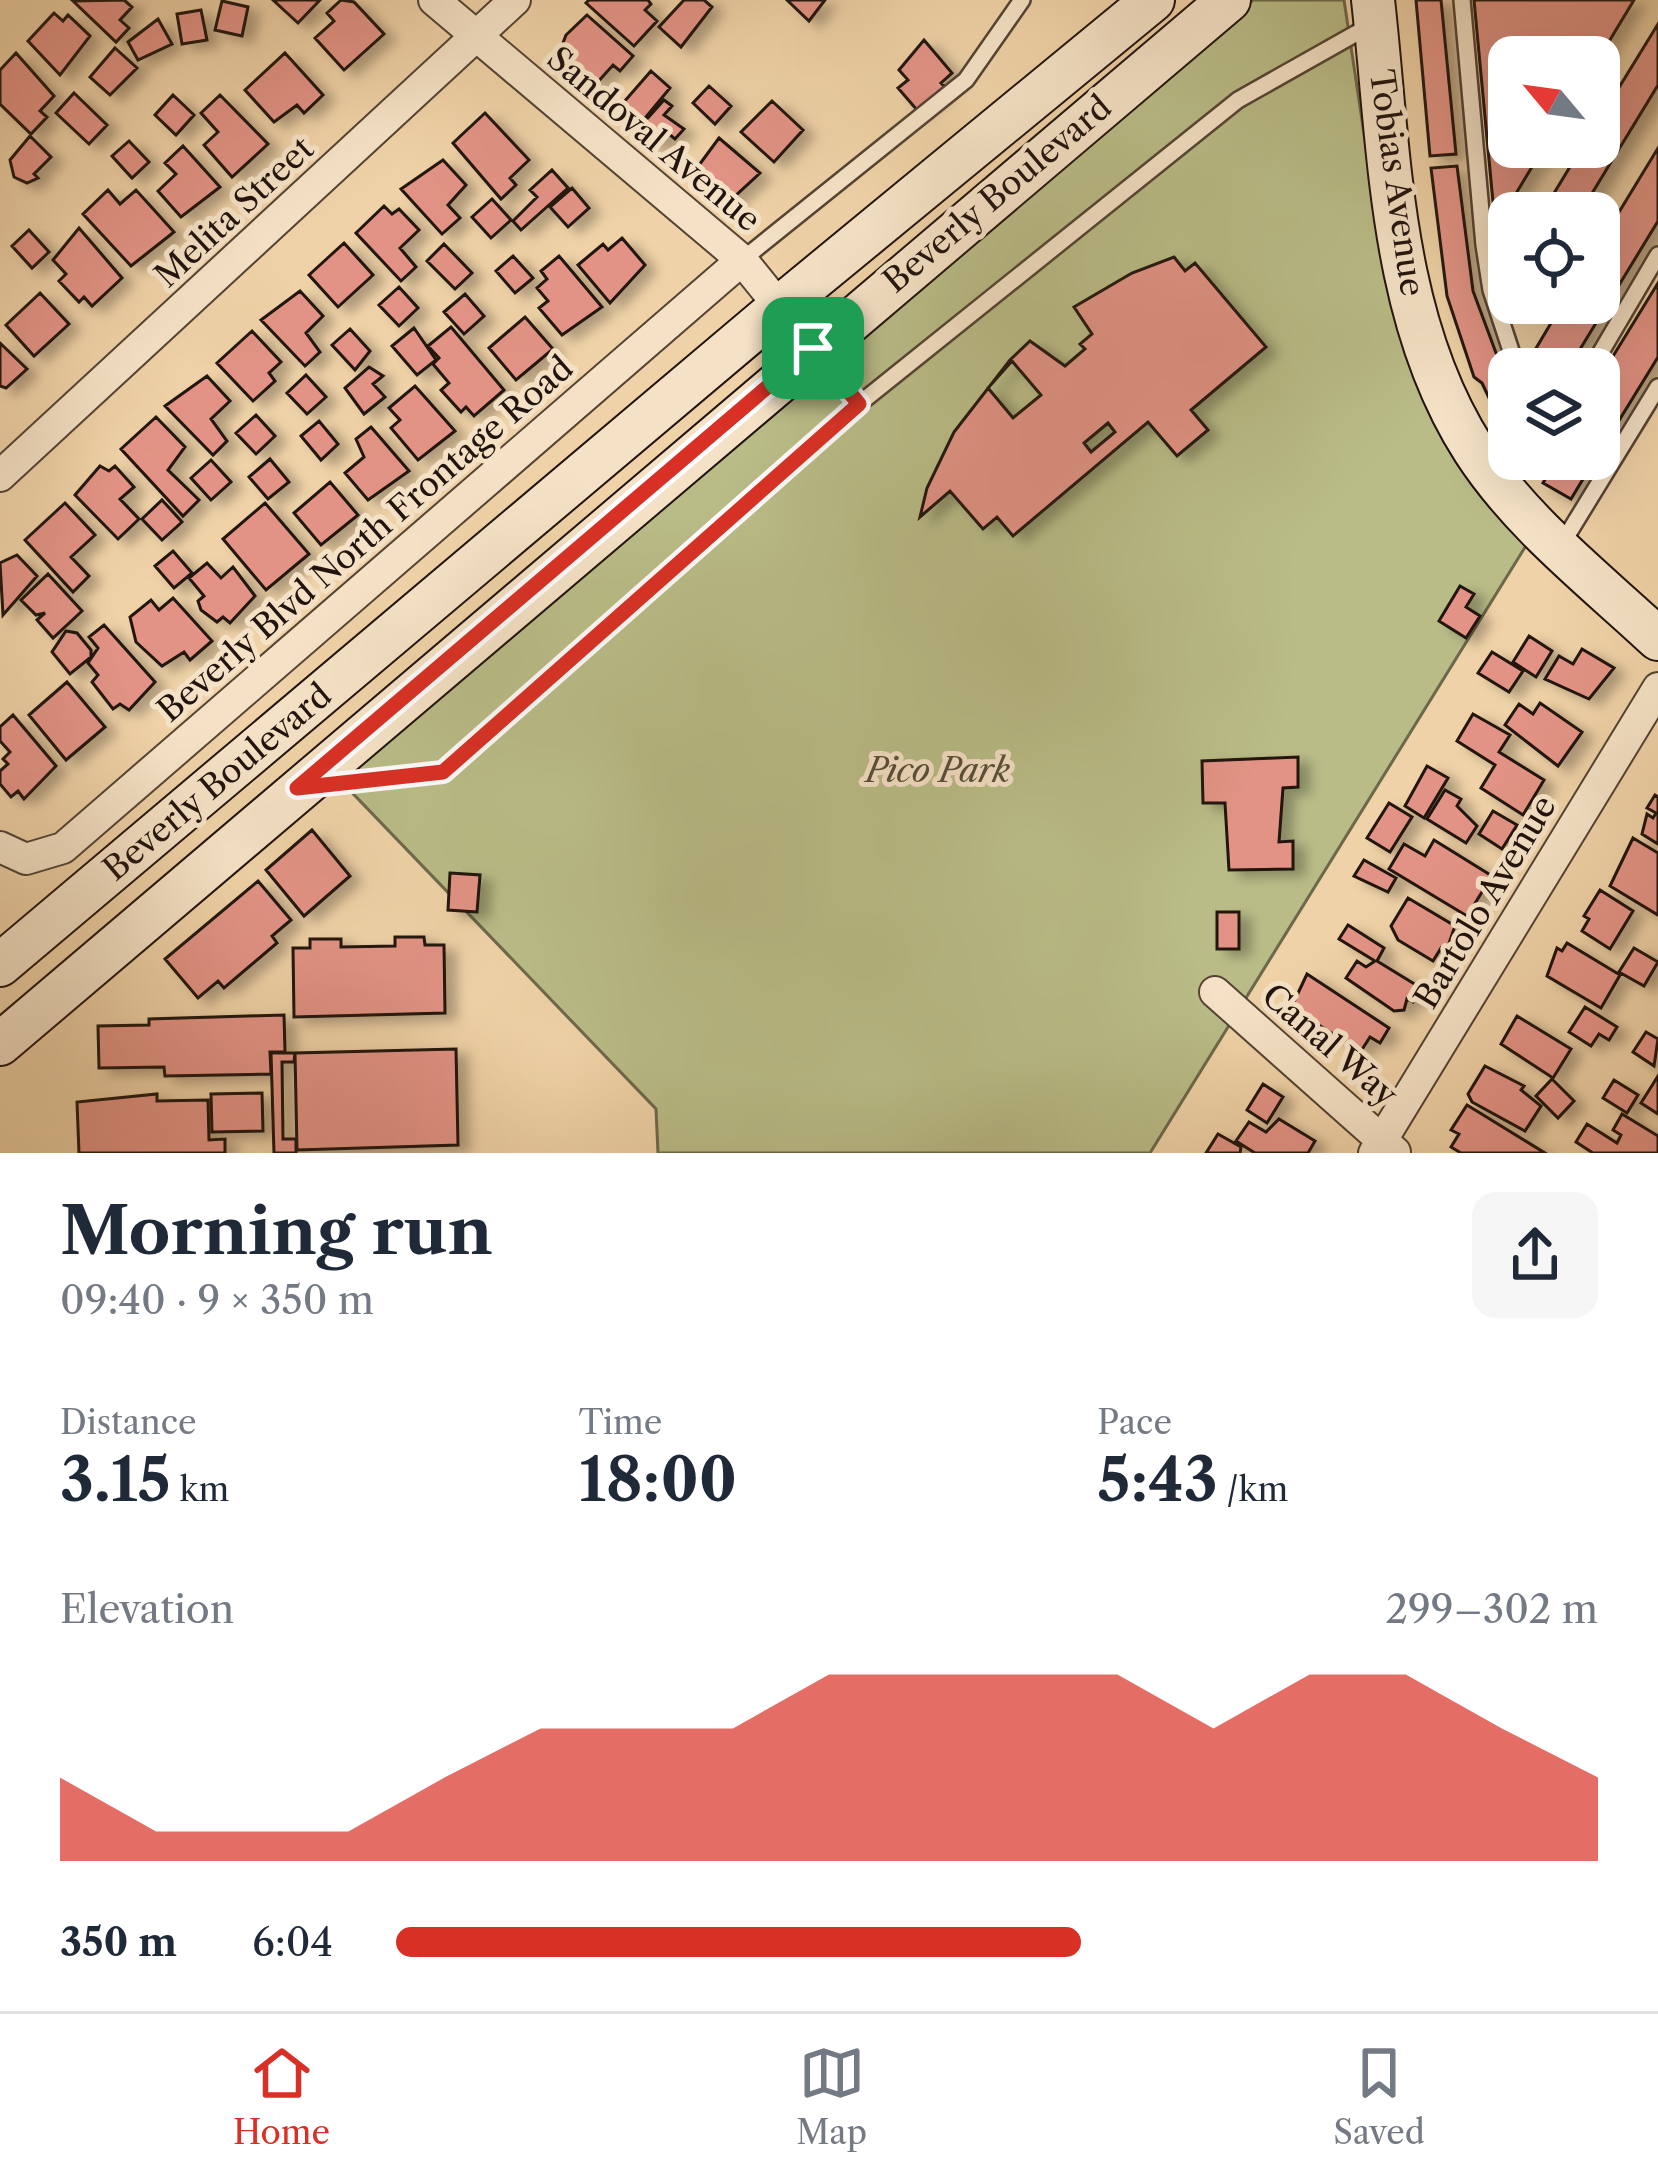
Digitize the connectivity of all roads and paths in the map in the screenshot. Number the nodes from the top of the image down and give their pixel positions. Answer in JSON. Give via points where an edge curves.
{"nodes":[{"id":1,"x":434,"y":0,"type":"edge"},
{"id":2,"x":515,"y":0,"type":"edge"},
{"id":3,"x":1022,"y":0,"type":"edge"},
{"id":4,"x":1153,"y":0,"type":"edge"},
{"id":5,"x":1229,"y":0,"type":"edge"},
{"id":6,"x":1462,"y":0,"type":"edge"},
{"id":7,"x":1374,"y":11,"type":"edge"},
{"id":8,"x":477,"y":38,"type":"junction"},
{"id":9,"x":1658,"y":255,"type":"edge"},
{"id":10,"x":742,"y":260,"type":"junction"},
{"id":11,"x":781,"y":305,"type":"junction"},
{"id":12,"x":813,"y":348,"type":"junction"},
{"id":13,"x":1511,"y":348,"type":"edge"},
{"id":14,"x":1604,"y":348,"type":"edge"},
{"id":15,"x":1658,"y":387,"type":"edge"},
{"id":16,"x":859,"y":404,"type":"junction"},
{"id":17,"x":0,"y":476,"type":"edge"},
{"id":18,"x":1560,"y":547,"type":"junction"},
{"id":19,"x":1658,"y":639,"type":"edge"},
{"id":20,"x":1658,"y":688,"type":"edge"},
{"id":21,"x":297,"y":788,"type":"junction"},
{"id":22,"x":13,"y":854,"type":"edge"},
{"id":23,"x":0,"y":964,"type":"edge"},
{"id":24,"x":1216,"y":992,"type":"dead end"},
{"id":25,"x":0,"y":1044,"type":"edge"},
{"id":26,"x":1384,"y":1148,"type":"edge"}],
"edges":[{"from":1,"to":8,"type":"street","name":"Sandoval Avenue"},
{"from":2,"to":8,"type":"street","name":"Melita Street"},
{"from":3,"to":10,"type":"lane","via":[[966,80]]},
{"from":4,"to":11,"type":"main road","name":"Beverly Boulevard"},
{"from":5,"to":12,"type":"main road","name":"Beverly Boulevard"},
{"from":6,"to":13,"type":"lane","via":[[1484,245]]},
{"from":7,"to":16,"type":"lane","via":[[1238,100]]},
{"from":7,"to":18,"type":"main road","name":"Tobias Avenue","via":[[1406,288],[1473,448]]},
{"from":8,"to":10,"type":"street","name":"Sandoval Avenue"},
{"from":8,"to":17,"type":"street","name":"Melita Street"},
{"from":9,"to":14,"type":"lane"},
{"from":10,"to":11,"type":"street","name":"Sandoval Avenue"},
{"from":10,"to":22,"type":"street","name":"Beverly Blvd North Frontage Road","via":[[63,848]]},
{"from":11,"to":12,"type":"street","name":"Sandoval Avenue"},
{"from":11,"to":23,"type":"main road","name":"Beverly Boulevard"},
{"from":12,"to":16,"type":"lane"},
{"from":12,"to":21,"type":"main road","name":"Beverly Boulevard"},
{"from":15,"to":18,"type":"lane"},
{"from":16,"to":21,"type":"lane","via":[[443,772]]},
{"from":18,"to":19,"type":"main road","name":"Tobias Avenue"},
{"from":20,"to":26,"type":"street","name":"Bartolo Avenue"},
{"from":21,"to":25,"type":"main road","name":"Beverly Boulevard"},
{"from":24,"to":26,"type":"street","name":"Canal Way"}]}
